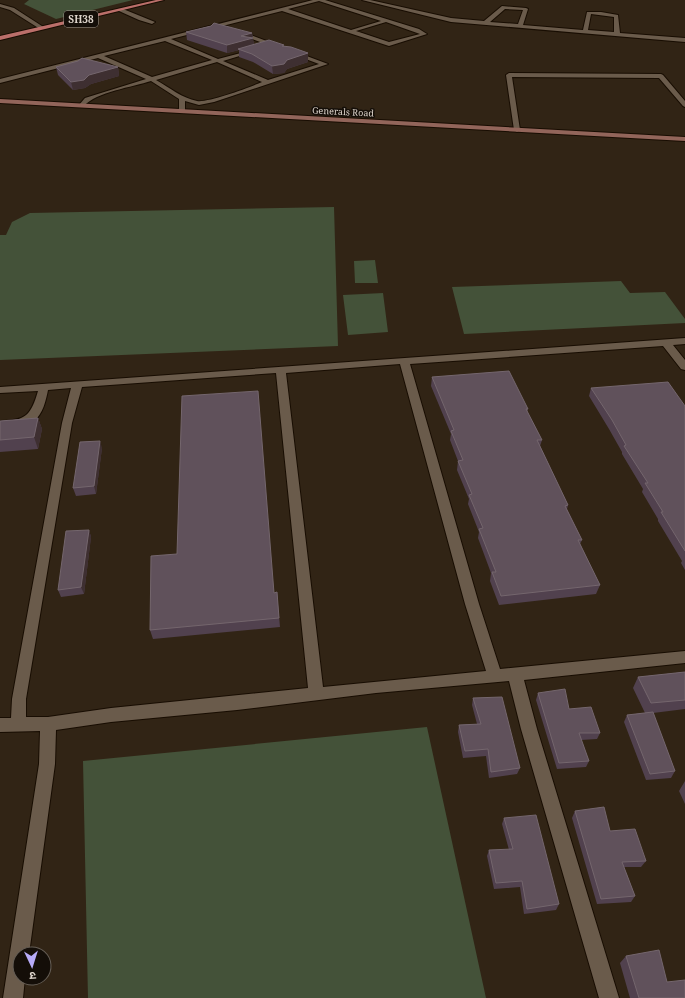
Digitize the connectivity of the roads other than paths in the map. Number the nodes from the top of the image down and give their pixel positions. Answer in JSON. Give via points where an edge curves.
{"nodes":[{"id":1,"x":162,"y":0,"type":"edge"},
{"id":2,"x":319,"y":0,"type":"edge"},
{"id":3,"x":364,"y":0,"type":"edge"},
{"id":4,"x":0,"y":5,"type":"edge"},
{"id":5,"x":394,"y":6,"type":"junction"},
{"id":6,"x":282,"y":9,"type":"junction"},
{"id":7,"x":121,"y":10,"type":"junction"},
{"id":8,"x":381,"y":10,"type":"dead end"},
{"id":9,"x":374,"y":12,"type":"dead end"},
{"id":10,"x":368,"y":14,"type":"junction"},
{"id":11,"x":385,"y":21,"type":"junction"},
{"id":12,"x":152,"y":22,"type":"dead end"},
{"id":13,"x":485,"y":23,"type":"junction"},
{"id":14,"x":221,"y":26,"type":"junction"},
{"id":15,"x":520,"y":26,"type":"junction"},
{"id":16,"x":42,"y":28,"type":"junction"},
{"id":17,"x":352,"y":31,"type":"junction"},
{"id":18,"x":585,"y":32,"type":"junction"},
{"id":19,"x":617,"y":34,"type":"junction"},
{"id":20,"x":0,"y":38,"type":"edge"},
{"id":21,"x":166,"y":39,"type":"junction"},
{"id":22,"x":685,"y":40,"type":"edge"},
{"id":23,"x":273,"y":44,"type":"junction"},
{"id":24,"x":98,"y":56,"type":"junction"},
{"id":25,"x":218,"y":60,"type":"junction"},
{"id":26,"x":151,"y":79,"type":"junction"},
{"id":27,"x":0,"y":81,"type":"edge"},
{"id":28,"x":264,"y":83,"type":"junction"},
{"id":29,"x":182,"y":98,"type":"junction"},
{"id":30,"x":0,"y":101,"type":"edge"},
{"id":31,"x":82,"y":105,"type":"junction"},
{"id":32,"x":685,"y":105,"type":"edge"},
{"id":33,"x":182,"y":111,"type":"junction"},
{"id":34,"x":517,"y":130,"type":"junction"},
{"id":35,"x":685,"y":139,"type":"edge"},
{"id":36,"x":685,"y":341,"type":"edge"},
{"id":37,"x":666,"y":343,"type":"junction"},
{"id":38,"x":404,"y":361,"type":"junction"},
{"id":39,"x":685,"y":367,"type":"edge"},
{"id":40,"x":281,"y":370,"type":"junction"},
{"id":41,"x":77,"y":385,"type":"junction"},
{"id":42,"x":44,"y":387,"type":"junction"},
{"id":43,"x":0,"y":390,"type":"edge"},
{"id":44,"x":0,"y":425,"type":"edge"},
{"id":45,"x":685,"y":657,"type":"edge"},
{"id":46,"x":515,"y":674,"type":"junction"},
{"id":47,"x":495,"y":676,"type":"junction"},
{"id":48,"x":316,"y":694,"type":"junction"},
{"id":49,"x":48,"y":724,"type":"junction"},
{"id":50,"x":0,"y":725,"type":"edge"},
{"id":51,"x":18,"y":725,"type":"junction"},
{"id":52,"x":13,"y":998,"type":"edge"},
{"id":53,"x":609,"y":998,"type":"edge"}],
"edges":[{"from":1,"to":7,"type":"main road","number":"SH38"},
{"from":2,"to":6,"type":"street"},
{"from":2,"to":10,"type":"street"},
{"from":3,"to":5,"type":"street"},
{"from":4,"to":16,"type":"street","via":[[12,9]]},
{"from":5,"to":8,"type":"street"},
{"from":5,"to":13,"type":"street","via":[[451,20]]},
{"from":6,"to":14,"type":"street"},
{"from":6,"to":17,"type":"street"},
{"from":7,"to":12,"type":"street"},
{"from":7,"to":16,"type":"main road","number":"SH38"},
{"from":9,"to":10,"type":"street"},
{"from":10,"to":11,"type":"street"},
{"from":11,"to":17,"type":"street"},
{"from":11,"to":17,"type":"street","via":[[424,34],[389,44]]},
{"from":13,"to":15,"type":"street"},
{"from":13,"to":15,"type":"street","via":[[504,8],[512,7],[526,9]]},
{"from":14,"to":21,"type":"street"},
{"from":14,"to":23,"type":"street"},
{"from":15,"to":18,"type":"street"},
{"from":16,"to":20,"type":"main road","number":"SH38"},
{"from":18,"to":19,"type":"street"},
{"from":18,"to":19,"type":"street","via":[[589,13],[601,13],[616,16]]},
{"from":19,"to":22,"type":"street"},
{"from":21,"to":24,"type":"street"},
{"from":21,"to":25,"type":"street"},
{"from":23,"to":25,"type":"street"},
{"from":23,"to":28,"type":"street","via":[[325,64]]},
{"from":24,"to":26,"type":"street"},
{"from":24,"to":27,"type":"street"},
{"from":25,"to":26,"type":"street"},
{"from":25,"to":28,"type":"street","via":[[268,82]]},
{"from":26,"to":29,"type":"street"},
{"from":26,"to":31,"type":"street","via":[[97,95]]},
{"from":28,"to":29,"type":"street","via":[[198,103]]},
{"from":29,"to":33,"type":"street"},
{"from":30,"to":31,"type":"street","name":"Generals Road"},
{"from":31,"to":33,"type":"street","name":"Generals Road"},
{"from":32,"to":34,"type":"street","via":[[661,76],[509,75]]},
{"from":33,"to":34,"type":"street","name":"Generals Road"},
{"from":34,"to":35,"type":"street","name":"Generals Road"},
{"from":36,"to":37,"type":"street"},
{"from":37,"to":38,"type":"street"},
{"from":37,"to":39,"type":"street"},
{"from":38,"to":40,"type":"street"},
{"from":38,"to":47,"type":"street","via":[[472,604]]},
{"from":40,"to":41,"type":"street"},
{"from":40,"to":48,"type":"street"},
{"from":41,"to":42,"type":"street"},
{"from":41,"to":51,"type":"street","via":[[67,423],[19,699]]},
{"from":42,"to":43,"type":"street"},
{"from":42,"to":44,"type":"street","via":[[39,406],[30,419]]},
{"from":45,"to":46,"type":"street"},
{"from":46,"to":47,"type":"street"},
{"from":46,"to":53,"type":"street","via":[[529,730]]},
{"from":47,"to":48,"type":"street"},
{"from":48,"to":49,"type":"street"},
{"from":49,"to":51,"type":"street"},
{"from":49,"to":52,"type":"street","via":[[47,764]]},
{"from":50,"to":51,"type":"street"}]}
